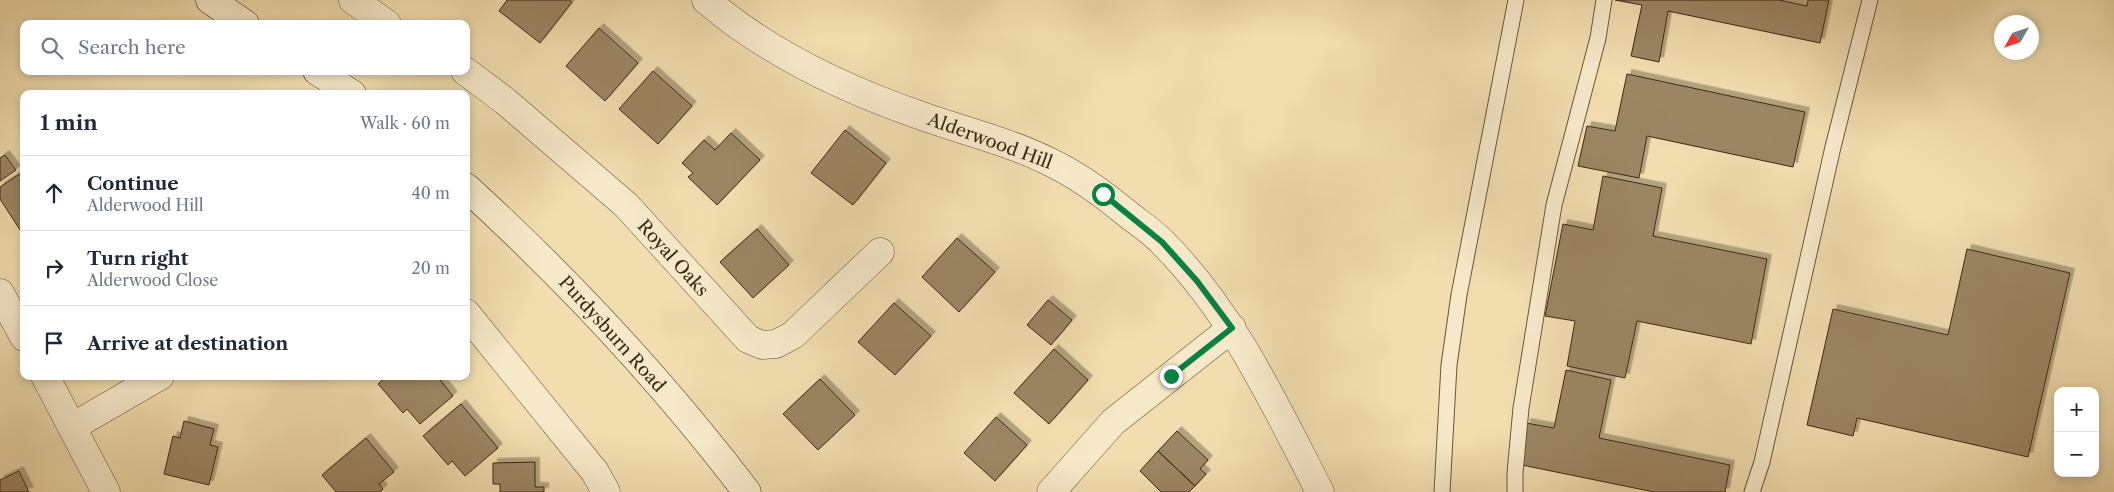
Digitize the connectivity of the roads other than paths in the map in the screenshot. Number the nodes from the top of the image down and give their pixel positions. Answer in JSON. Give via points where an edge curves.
{"nodes":[{"id":1,"x":210,"y":0,"type":"edge"},
{"id":2,"x":353,"y":0,"type":"edge"},
{"id":3,"x":706,"y":0,"type":"edge"},
{"id":4,"x":1516,"y":0,"type":"edge"},
{"id":5,"x":1604,"y":0,"type":"edge"},
{"id":6,"x":1870,"y":0,"type":"edge"},
{"id":7,"x":240,"y":20,"type":"edge"},
{"id":8,"x":380,"y":20,"type":"edge"},
{"id":9,"x":324,"y":75,"type":"edge"},
{"id":10,"x":470,"y":75,"type":"edge"},
{"id":11,"x":346,"y":90,"type":"edge"},
{"id":12,"x":470,"y":191,"type":"edge"},
{"id":13,"x":880,"y":252,"type":"dead end"},
{"id":14,"x":0,"y":294,"type":"edge"},
{"id":15,"x":470,"y":318,"type":"edge"},
{"id":16,"x":1232,"y":328,"type":"junction"},
{"id":17,"x":20,"y":330,"type":"edge"},
{"id":18,"x":47,"y":380,"type":"edge"},
{"id":19,"x":153,"y":380,"type":"edge"},
{"id":20,"x":72,"y":427,"type":"junction"},
{"id":21,"x":106,"y":492,"type":"edge"},
{"id":22,"x":606,"y":492,"type":"edge"},
{"id":23,"x":747,"y":492,"type":"edge"},
{"id":24,"x":1051,"y":492,"type":"edge"},
{"id":25,"x":1320,"y":492,"type":"edge"},
{"id":26,"x":1442,"y":492,"type":"edge"},
{"id":27,"x":1515,"y":492,"type":"edge"},
{"id":28,"x":1752,"y":492,"type":"edge"}],
"edges":[{"from":1,"to":7,"type":"street"},
{"from":2,"to":8,"type":"street"},
{"from":3,"to":16,"type":"street","name":"Alderwood Hill","via":[[789,57],[854,90],[1050,162],[1103,194],[1162,242],[1197,281]]},
{"from":4,"to":26,"type":"lane","via":[[1459,295],[1450,365]]},
{"from":5,"to":27,"type":"lane","via":[[1598,38],[1552,215],[1521,408]]},
{"from":6,"to":28,"type":"lane","via":[[1833,147],[1762,462]]},
{"from":9,"to":11,"type":"street"},
{"from":10,"to":13,"type":"street","name":"Royal Oaks","via":[[626,205],[748,339],[762,345],[776,344],[793,335]]},
{"from":12,"to":23,"type":"street","name":"Purdysburn Road","via":[[530,245],[610,330],[707,440]]},
{"from":14,"to":17,"type":"street"},
{"from":15,"to":22,"type":"street","via":[[595,472]]},
{"from":16,"to":24,"type":"street","via":[[1113,422]]},
{"from":16,"to":25,"type":"street","name":"Alderwood Hill"},
{"from":18,"to":20,"type":"street"},
{"from":19,"to":20,"type":"street"},
{"from":20,"to":21,"type":"street"}]}
